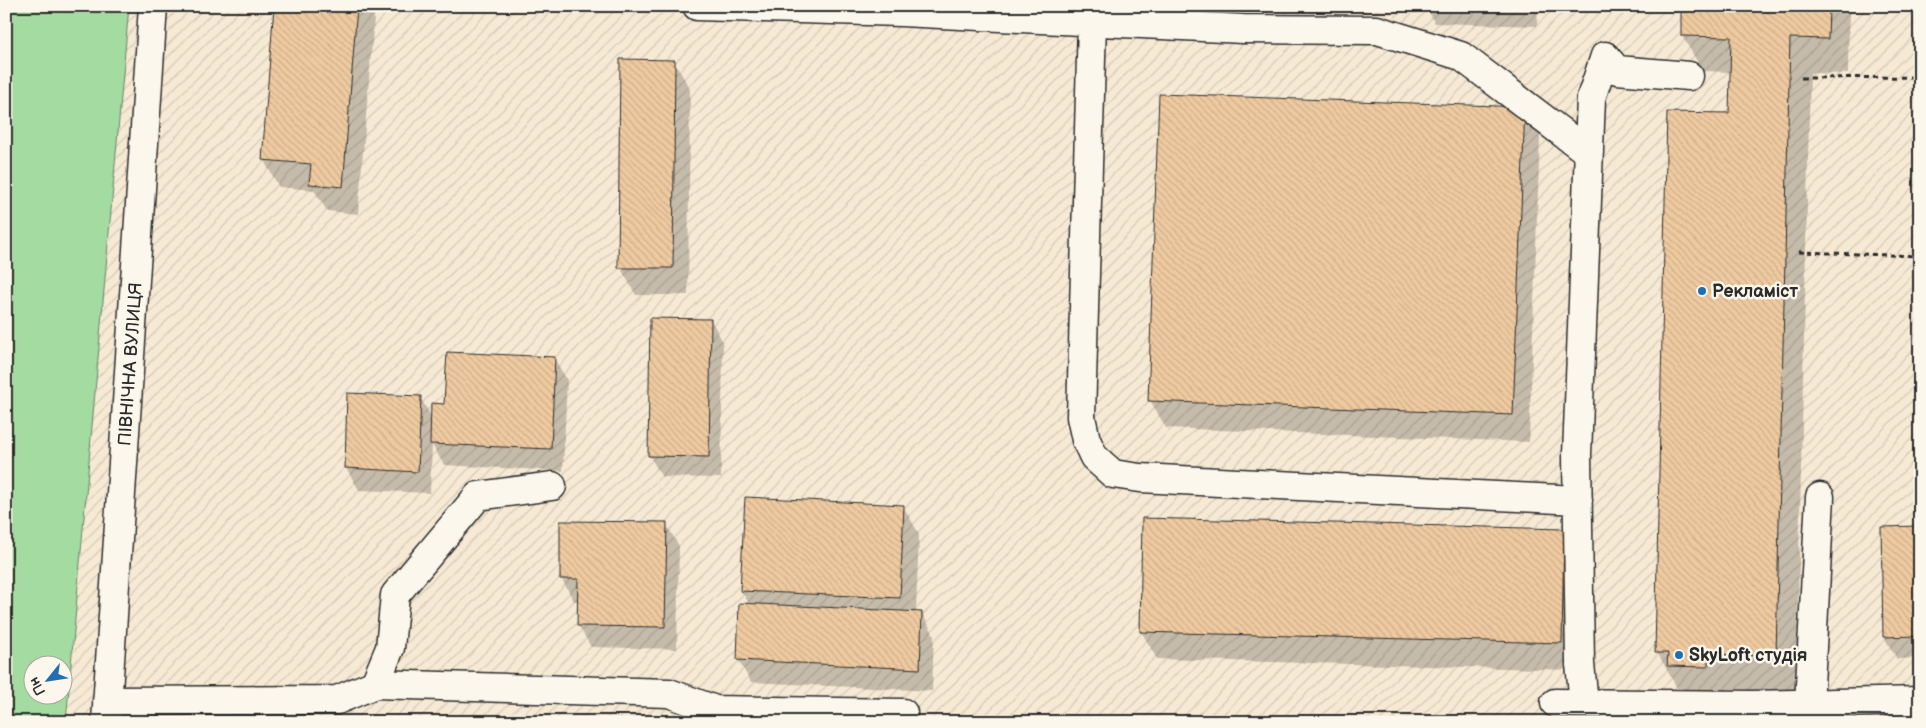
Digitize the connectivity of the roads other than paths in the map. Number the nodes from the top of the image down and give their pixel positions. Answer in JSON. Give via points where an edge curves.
{"nodes":[{"id":1,"x":153,"y":6,"type":"edge"},
{"id":2,"x":697,"y":6,"type":"edge"},
{"id":3,"x":1092,"y":22,"type":"junction"},
{"id":4,"x":1689,"y":76,"type":"dead end"},
{"id":5,"x":1589,"y":153,"type":"junction"},
{"id":6,"x":552,"y":486,"type":"dead end"},
{"id":7,"x":1820,"y":497,"type":"dead end"},
{"id":8,"x":1578,"y":500,"type":"junction"},
{"id":9,"x":376,"y":684,"type":"junction"},
{"id":10,"x":1920,"y":701,"type":"edge"},
{"id":11,"x":1555,"y":703,"type":"dead end"},
{"id":12,"x":1584,"y":703,"type":"junction"},
{"id":13,"x":1809,"y":704,"type":"junction"},
{"id":14,"x":107,"y":712,"type":"edge"},
{"id":15,"x":903,"y":713,"type":"dead end"},
{"id":16,"x":715,"y":716,"type":"edge"}],
"edges":[{"from":1,"to":14,"type":"street","name":"ПІВНІЧНА ВУЛИЦЯ"},
{"from":2,"to":3,"type":"street"},
{"from":3,"to":5,"type":"street","via":[[1243,29],[1377,30],[1461,56]]},
{"from":3,"to":8,"type":"street","via":[[1081,417],[1094,457],[1113,474],[1140,478]]},
{"from":4,"to":5,"type":"street","via":[[1617,70],[1605,56],[1592,98]]},
{"from":5,"to":8,"type":"street"},
{"from":6,"to":9,"type":"street","via":[[478,496],[395,595],[390,648]]},
{"from":7,"to":13,"type":"street"},
{"from":8,"to":12,"type":"street","via":[[1580,664]]},
{"from":9,"to":14,"type":"street","via":[[337,700]]},
{"from":9,"to":16,"type":"street","via":[[669,693]]},
{"from":10,"to":13,"type":"street"},
{"from":11,"to":12,"type":"street"},
{"from":12,"to":13,"type":"street"},
{"from":15,"to":16,"type":"street"}]}
